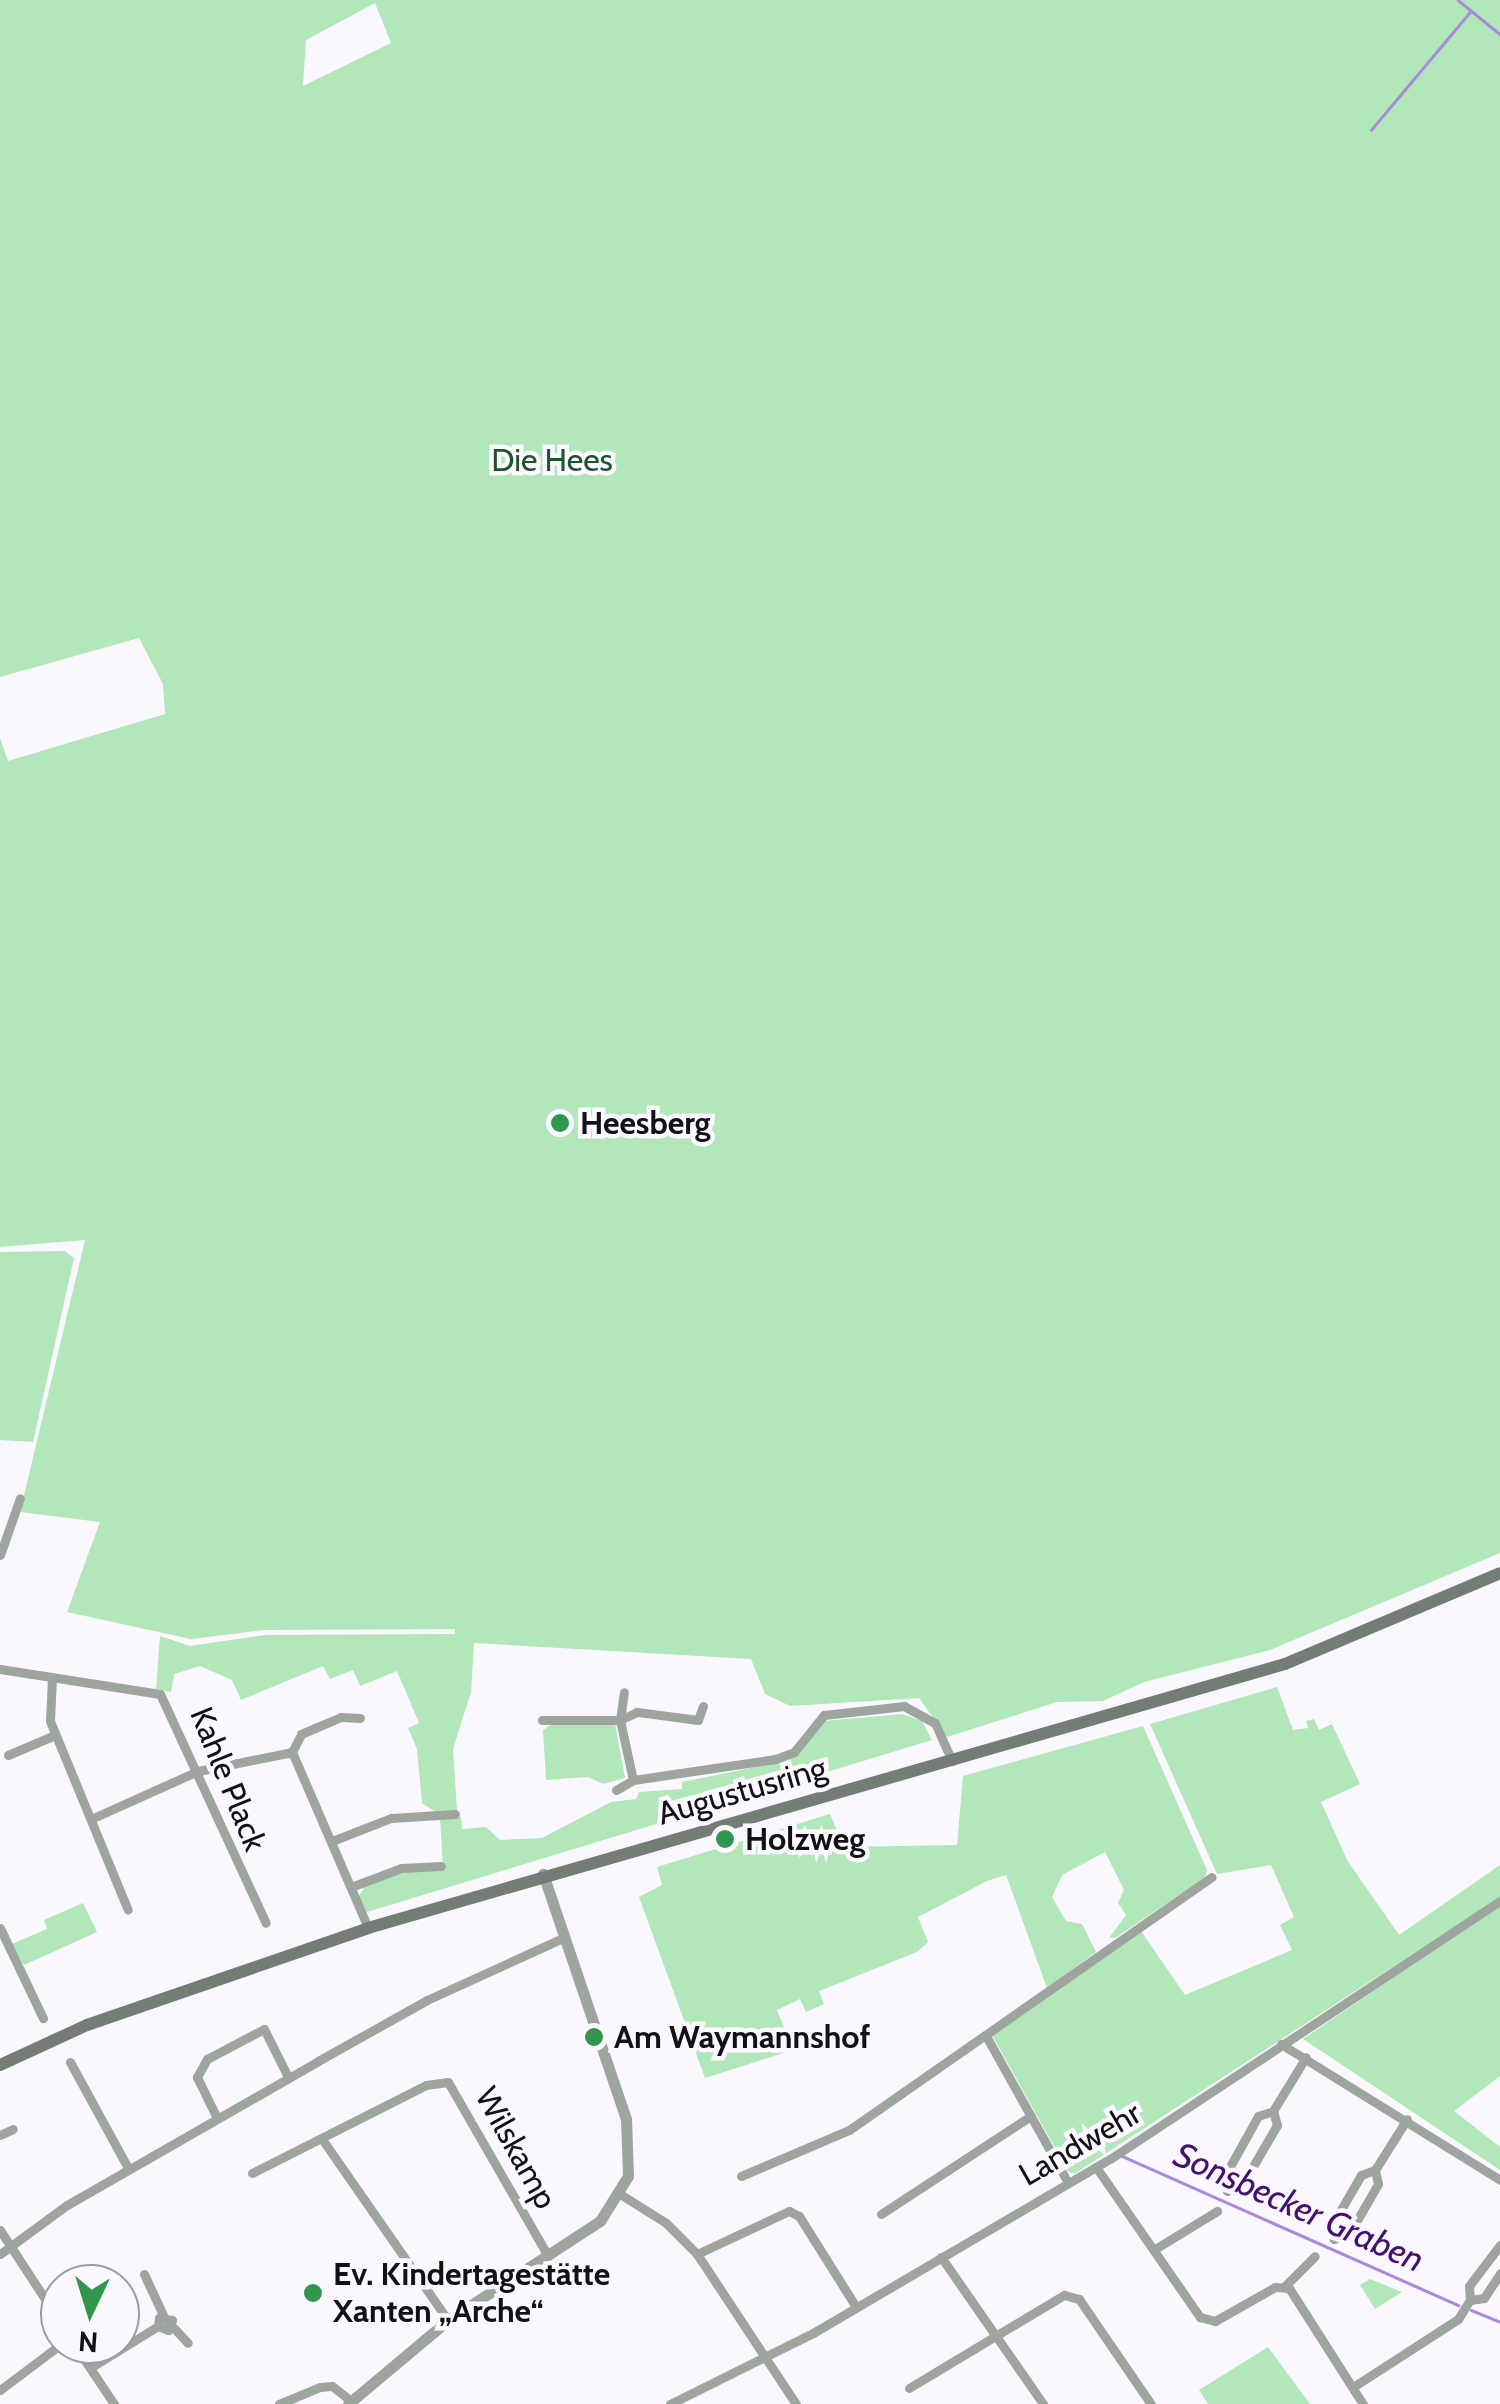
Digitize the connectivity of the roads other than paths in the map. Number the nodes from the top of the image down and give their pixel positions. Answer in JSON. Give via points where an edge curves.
{"nodes":[{"id":1,"x":20,"y":1498,"type":"dead end"},
{"id":2,"x":0,"y":1555,"type":"edge"},
{"id":3,"x":1500,"y":1573,"type":"edge"},
{"id":4,"x":0,"y":1669,"type":"edge"},
{"id":5,"x":52,"y":1677,"type":"junction"},
{"id":6,"x":624,"y":1692,"type":"dead end"},
{"id":7,"x":703,"y":1706,"type":"dead end"},
{"id":8,"x":360,"y":1718,"type":"dead end"},
{"id":9,"x":542,"y":1720,"type":"dead end"},
{"id":10,"x":620,"y":1720,"type":"junction"},
{"id":11,"x":55,"y":1736,"type":"junction"},
{"id":12,"x":292,"y":1752,"type":"junction"},
{"id":13,"x":8,"y":1755,"type":"dead end"},
{"id":14,"x":952,"y":1761,"type":"junction"},
{"id":15,"x":198,"y":1772,"type":"junction"},
{"id":16,"x":632,"y":1780,"type":"junction"},
{"id":17,"x":616,"y":1790,"type":"dead end"},
{"id":18,"x":455,"y":1814,"type":"dead end"},
{"id":19,"x":92,"y":1819,"type":"junction"},
{"id":20,"x":332,"y":1841,"type":"junction"},
{"id":21,"x":441,"y":1866,"type":"dead end"},
{"id":22,"x":543,"y":1874,"type":"junction"},
{"id":23,"x":1212,"y":1877,"type":"dead end"},
{"id":24,"x":351,"y":1887,"type":"junction"},
{"id":25,"x":1500,"y":1902,"type":"edge"},
{"id":26,"x":128,"y":1910,"type":"dead end"},
{"id":27,"x":266,"y":1923,"type":"dead end"},
{"id":28,"x":0,"y":1928,"type":"edge"},
{"id":29,"x":368,"y":1928,"type":"junction"},
{"id":30,"x":565,"y":1937,"type":"junction"},
{"id":31,"x":43,"y":2018,"type":"dead end"},
{"id":32,"x":986,"y":2036,"type":"junction"},
{"id":33,"x":1282,"y":2044,"type":"junction"},
{"id":34,"x":1306,"y":2057,"type":"junction"},
{"id":35,"x":70,"y":2062,"type":"dead end"},
{"id":36,"x":0,"y":2065,"type":"edge"},
{"id":37,"x":288,"y":2077,"type":"junction"},
{"id":38,"x":1273,"y":2111,"type":"junction"},
{"id":39,"x":1031,"y":2116,"type":"junction"},
{"id":40,"x":217,"y":2118,"type":"junction"},
{"id":41,"x":1408,"y":2119,"type":"junction"},
{"id":42,"x":13,"y":2129,"type":"dead end"},
{"id":43,"x":0,"y":2135,"type":"edge"},
{"id":44,"x":322,"y":2139,"type":"junction"},
{"id":45,"x":1096,"y":2167,"type":"junction"},
{"id":46,"x":128,"y":2168,"type":"junction"},
{"id":47,"x":1375,"y":2170,"type":"junction"},
{"id":48,"x":252,"y":2173,"type":"dead end"},
{"id":49,"x":740,"y":2176,"type":"dead end"},
{"id":50,"x":1500,"y":2180,"type":"edge"},
{"id":51,"x":1066,"y":2181,"type":"junction"},
{"id":52,"x":620,"y":2194,"type":"junction"},
{"id":53,"x":1218,"y":2211,"type":"dead end"},
{"id":54,"x":881,"y":2214,"type":"dead end"},
{"id":55,"x":0,"y":2230,"type":"edge"},
{"id":56,"x":1500,"y":2245,"type":"edge"},
{"id":57,"x":10,"y":2246,"type":"junction"},
{"id":58,"x":1155,"y":2249,"type":"junction"},
{"id":59,"x":0,"y":2254,"type":"edge"},
{"id":60,"x":697,"y":2254,"type":"junction"},
{"id":61,"x":548,"y":2256,"type":"junction"},
{"id":62,"x":1315,"y":2256,"type":"dead end"},
{"id":63,"x":941,"y":2257,"type":"junction"},
{"id":64,"x":1500,"y":2273,"type":"edge"},
{"id":65,"x":144,"y":2274,"type":"dead end"},
{"id":66,"x":1285,"y":2286,"type":"junction"},
{"id":67,"x":40,"y":2292,"type":"edge"},
{"id":68,"x":1470,"y":2300,"type":"junction"},
{"id":69,"x":856,"y":2307,"type":"junction"},
{"id":70,"x":163,"y":2315,"type":"junction"},
{"id":71,"x":448,"y":2320,"type":"junction"},
{"id":72,"x":158,"y":2326,"type":"junction"},
{"id":73,"x":172,"y":2326,"type":"junction"},
{"id":74,"x":996,"y":2338,"type":"junction"},
{"id":75,"x":188,"y":2343,"type":"dead end"},
{"id":76,"x":765,"y":2357,"type":"junction"},
{"id":77,"x":40,"y":2360,"type":"edge"},
{"id":78,"x":87,"y":2364,"type":"edge"},
{"id":79,"x":90,"y":2368,"type":"junction"},
{"id":80,"x":1353,"y":2387,"type":"junction"},
{"id":81,"x":909,"y":2388,"type":"dead end"},
{"id":82,"x":0,"y":2390,"type":"edge"},
{"id":83,"x":687,"y":2400,"type":"edge"},
{"id":84,"x":350,"y":2402,"type":"edge"},
{"id":85,"x":114,"y":2404,"type":"edge"},
{"id":86,"x":278,"y":2404,"type":"edge"},
{"id":87,"x":670,"y":2404,"type":"edge"},
{"id":88,"x":796,"y":2404,"type":"edge"},
{"id":89,"x":1043,"y":2404,"type":"edge"},
{"id":90,"x":1152,"y":2404,"type":"edge"},
{"id":91,"x":1363,"y":2404,"type":"edge"}],
"edges":[{"from":1,"to":2,"type":"street"},
{"from":3,"to":14,"type":"main road","name":"Augustusring","via":[[1285,1664]]},
{"from":4,"to":5,"type":"street","name":"Kahle Plack"},
{"from":5,"to":11,"type":"street","via":[[48,1708]]},
{"from":5,"to":15,"type":"street","name":"Kahle Plack","via":[[160,1694]]},
{"from":6,"to":10,"type":"street"},
{"from":7,"to":10,"type":"street","via":[[698,1720],[637,1712]]},
{"from":8,"to":12,"type":"street","via":[[341,1717],[301,1734]]},
{"from":9,"to":10,"type":"street"},
{"from":10,"to":16,"type":"street"},
{"from":11,"to":13,"type":"street"},
{"from":11,"to":19,"type":"street"},
{"from":12,"to":15,"type":"street"},
{"from":12,"to":20,"type":"street"},
{"from":14,"to":16,"type":"street","via":[[935,1723],[904,1706],[824,1715],[794,1752],[775,1759]]},
{"from":14,"to":22,"type":"main road","name":"Augustusring"},
{"from":15,"to":19,"type":"street"},
{"from":15,"to":27,"type":"street","name":"Kahle Plack"},
{"from":16,"to":17,"type":"street"},
{"from":18,"to":20,"type":"street","via":[[390,1818]]},
{"from":19,"to":26,"type":"street"},
{"from":20,"to":24,"type":"street"},
{"from":21,"to":24,"type":"street","via":[[401,1868]]},
{"from":22,"to":29,"type":"main road","name":"Augustusring"},
{"from":22,"to":30,"type":"street"},
{"from":23,"to":32,"type":"street"},
{"from":24,"to":29,"type":"street"},
{"from":25,"to":33,"type":"street","name":"Landwehr"},
{"from":28,"to":31,"type":"street"},
{"from":29,"to":36,"type":"main road","name":"Augustusring","via":[[86,2026]]},
{"from":30,"to":37,"type":"street","via":[[427,2000]]},
{"from":30,"to":52,"type":"street","via":[[629,2131],[631,2166]]},
{"from":32,"to":39,"type":"street"},
{"from":32,"to":49,"type":"street","via":[[849,2130]]},
{"from":33,"to":34,"type":"street"},
{"from":33,"to":45,"type":"street","name":"Landwehr"},
{"from":34,"to":38,"type":"street"},
{"from":34,"to":41,"type":"street"},
{"from":35,"to":46,"type":"street"},
{"from":37,"to":40,"type":"street"},
{"from":37,"to":40,"type":"street","via":[[264,2029],[208,2058],[197,2077]]},
{"from":38,"to":38,"type":"street","via":[[1258,2116],[1223,2179],[1227,2190],[1244,2182],[1277,2125]]},
{"from":39,"to":51,"type":"street"},
{"from":39,"to":54,"type":"street"},
{"from":40,"to":46,"type":"street"},
{"from":41,"to":47,"type":"street"},
{"from":41,"to":50,"type":"street"},
{"from":42,"to":43,"type":"street"},
{"from":44,"to":48,"type":"street","name":"Wilskamp"},
{"from":44,"to":61,"type":"street","name":"Wilskamp","via":[[426,2085],[448,2082]]},
{"from":44,"to":71,"type":"street"},
{"from":45,"to":51,"type":"street","name":"Landwehr"},
{"from":45,"to":58,"type":"street"},
{"from":46,"to":57,"type":"street"},
{"from":47,"to":47,"type":"street","via":[[1361,2176],[1331,2227],[1334,2239],[1349,2234],[1369,2201],[1378,2184]]},
{"from":51,"to":63,"type":"street","name":"Landwehr"},
{"from":52,"to":60,"type":"street","via":[[666,2222]]},
{"from":52,"to":61,"type":"street","via":[[600,2221]]},
{"from":53,"to":58,"type":"street"},
{"from":55,"to":57,"type":"street"},
{"from":56,"to":68,"type":"street","via":[[1468,2286]]},
{"from":57,"to":59,"type":"street"},
{"from":57,"to":67,"type":"street"},
{"from":58,"to":66,"type":"street","via":[[1207,2320]]},
{"from":60,"to":69,"type":"street","via":[[789,2211],[799,2216]]},
{"from":60,"to":76,"type":"street"},
{"from":61,"to":71,"type":"street"},
{"from":62,"to":66,"type":"street"},
{"from":63,"to":69,"type":"street","name":"Landwehr"},
{"from":63,"to":74,"type":"street"},
{"from":64,"to":68,"type":"street","via":[[1484,2298]]},
{"from":65,"to":70,"type":"street"},
{"from":66,"to":80,"type":"street"},
{"from":68,"to":80,"type":"street","via":[[1458,2319]]},
{"from":69,"to":76,"type":"street","name":"Landwehr"},
{"from":70,"to":72,"type":"street"},
{"from":70,"to":73,"type":"street"},
{"from":71,"to":84,"type":"street"},
{"from":72,"to":73,"type":"street"},
{"from":72,"to":79,"type":"street"},
{"from":73,"to":75,"type":"street"},
{"from":74,"to":81,"type":"street"},
{"from":74,"to":89,"type":"street"},
{"from":74,"to":90,"type":"street","via":[[1064,2295],[1080,2300]]},
{"from":76,"to":83,"type":"street","name":"Landwehr"},
{"from":76,"to":88,"type":"street"},
{"from":77,"to":82,"type":"street"},
{"from":78,"to":79,"type":"street"},
{"from":79,"to":85,"type":"street"},
{"from":80,"to":91,"type":"street"},
{"from":83,"to":87,"type":"street","name":"Landwehr"},
{"from":84,"to":86,"type":"street","via":[[332,2386]]}]}
